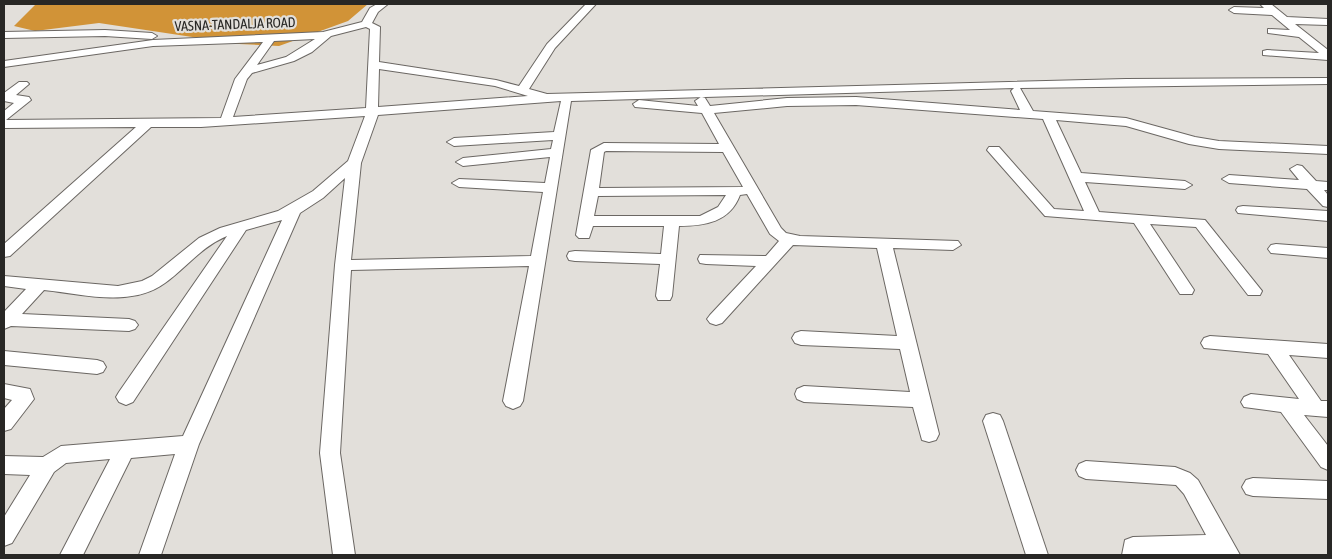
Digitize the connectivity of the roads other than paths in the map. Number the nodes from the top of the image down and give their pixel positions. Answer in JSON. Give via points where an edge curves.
{"nodes":[{"id":1,"x":383,"y":4,"type":"edge"},
{"id":2,"x":388,"y":4,"type":"edge"},
{"id":3,"x":591,"y":4,"type":"edge"},
{"id":4,"x":1265,"y":4,"type":"edge"},
{"id":5,"x":1234,"y":10,"type":"dead end"},
{"id":6,"x":1276,"y":12,"type":"junction"},
{"id":7,"x":1286,"y":20,"type":"junction"},
{"id":8,"x":1327,"y":22,"type":"dead end"},
{"id":9,"x":366,"y":24,"type":"junction"},
{"id":10,"x":1272,"y":32,"type":"dead end"},
{"id":11,"x":327,"y":34,"type":"junction"},
{"id":12,"x":1303,"y":34,"type":"junction"},
{"id":13,"x":4,"y":35,"type":"edge"},
{"id":14,"x":271,"y":38,"type":"junction"},
{"id":15,"x":184,"y":40,"type":"junction"},
{"id":16,"x":1316,"y":44,"type":"junction"},
{"id":17,"x":1328,"y":45,"type":"edge"},
{"id":18,"x":1267,"y":53,"type":"dead end"},
{"id":19,"x":1328,"y":56,"type":"edge"},
{"id":20,"x":44,"y":59,"type":"junction"},
{"id":21,"x":4,"y":64,"type":"edge"},
{"id":22,"x":375,"y":65,"type":"junction"},
{"id":23,"x":247,"y":70,"type":"junction"},
{"id":24,"x":1328,"y":81,"type":"edge"},
{"id":25,"x":23,"y":84,"type":"junction"},
{"id":26,"x":1328,"y":86,"type":"edge"},
{"id":27,"x":523,"y":89,"type":"junction"},
{"id":28,"x":4,"y":90,"type":"edge"},
{"id":29,"x":1017,"y":90,"type":"junction"},
{"id":30,"x":557,"y":101,"type":"junction"},
{"id":31,"x":702,"y":104,"type":"junction"},
{"id":32,"x":370,"y":115,"type":"junction"},
{"id":33,"x":1029,"y":115,"type":"junction"},
{"id":34,"x":4,"y":117,"type":"edge"},
{"id":35,"x":1048,"y":117,"type":"junction"},
{"id":36,"x":226,"y":121,"type":"junction"},
{"id":37,"x":4,"y":124,"type":"edge"},
{"id":38,"x":145,"y":125,"type":"junction"},
{"id":39,"x":4,"y":128,"type":"edge"},
{"id":40,"x":560,"y":136,"type":"junction"},
{"id":41,"x":454,"y":142,"type":"dead end"},
{"id":42,"x":727,"y":148,"type":"junction"},
{"id":43,"x":994,"y":150,"type":"dead end"},
{"id":44,"x":1328,"y":150,"type":"edge"},
{"id":45,"x":557,"y":152,"type":"junction"},
{"id":46,"x":463,"y":162,"type":"dead end"},
{"id":47,"x":354,"y":163,"type":"junction"},
{"id":48,"x":1297,"y":169,"type":"dead end"},
{"id":49,"x":1076,"y":177,"type":"junction"},
{"id":50,"x":1229,"y":179,"type":"dead end"},
{"id":51,"x":459,"y":183,"type":"dead end"},
{"id":52,"x":1185,"y":185,"type":"dead end"},
{"id":53,"x":1311,"y":185,"type":"junction"},
{"id":54,"x":1328,"y":186,"type":"edge"},
{"id":55,"x":551,"y":188,"type":"junction"},
{"id":56,"x":734,"y":191,"type":"junction"},
{"id":57,"x":752,"y":191,"type":"junction"},
{"id":58,"x":591,"y":192,"type":"junction"},
{"id":59,"x":1328,"y":203,"type":"edge"},
{"id":60,"x":294,"y":210,"type":"junction"},
{"id":61,"x":1243,"y":210,"type":"dead end"},
{"id":62,"x":1094,"y":216,"type":"junction"},
{"id":63,"x":1328,"y":216,"type":"edge"},
{"id":64,"x":1139,"y":219,"type":"junction"},
{"id":65,"x":672,"y":222,"type":"junction"},
{"id":66,"x":240,"y":228,"type":"junction"},
{"id":67,"x":789,"y":240,"type":"junction"},
{"id":68,"x":884,"y":243,"type":"junction"},
{"id":69,"x":953,"y":245,"type":"dead end"},
{"id":70,"x":1276,"y":249,"type":"dead end"},
{"id":71,"x":4,"y":252,"type":"edge"},
{"id":72,"x":1328,"y":253,"type":"edge"},
{"id":73,"x":575,"y":256,"type":"dead end"},
{"id":74,"x":668,"y":259,"type":"junction"},
{"id":75,"x":706,"y":259,"type":"dead end"},
{"id":76,"x":538,"y":260,"type":"junction"},
{"id":77,"x":769,"y":261,"type":"junction"},
{"id":78,"x":344,"y":265,"type":"junction"},
{"id":79,"x":4,"y":281,"type":"edge"},
{"id":80,"x":41,"y":283,"type":"junction"},
{"id":81,"x":1186,"y":290,"type":"dead end"},
{"id":82,"x":1254,"y":291,"type":"dead end"},
{"id":83,"x":664,"y":296,"type":"dead end"},
{"id":84,"x":716,"y":319,"type":"dead end"},
{"id":85,"x":5,"y":322,"type":"edge"},
{"id":86,"x":129,"y":325,"type":"dead end"},
{"id":87,"x":801,"y":338,"type":"dead end"},
{"id":88,"x":906,"y":343,"type":"junction"},
{"id":89,"x":1210,"y":344,"type":"dead end"},
{"id":90,"x":1273,"y":348,"type":"junction"},
{"id":91,"x":1328,"y":351,"type":"edge"},
{"id":92,"x":4,"y":358,"type":"edge"},
{"id":93,"x":97,"y":367,"type":"dead end"},
{"id":94,"x":4,"y":391,"type":"edge"},
{"id":95,"x":804,"y":394,"type":"dead end"},
{"id":96,"x":126,"y":397,"type":"dead end"},
{"id":97,"x":920,"y":400,"type":"junction"},
{"id":98,"x":514,"y":401,"type":"dead end"},
{"id":99,"x":1251,"y":402,"type":"dead end"},
{"id":100,"x":1286,"y":405,"type":"junction"},
{"id":101,"x":1322,"y":408,"type":"edge"},
{"id":102,"x":993,"y":421,"type":"dead end"},
{"id":103,"x":4,"y":423,"type":"edge"},
{"id":104,"x":929,"y":434,"type":"dead end"},
{"id":105,"x":189,"y":444,"type":"junction"},
{"id":106,"x":126,"y":448,"type":"junction"},
{"id":107,"x":1328,"y":461,"type":"edge"},
{"id":108,"x":4,"y":465,"type":"edge"},
{"id":109,"x":47,"y":466,"type":"junction"},
{"id":110,"x":1086,"y":470,"type":"dead end"},
{"id":111,"x":1253,"y":486,"type":"dead end"},
{"id":112,"x":1328,"y":490,"type":"edge"},
{"id":113,"x":5,"y":533,"type":"edge"},
{"id":114,"x":1226,"y":550,"type":"edge"},
{"id":115,"x":71,"y":555,"type":"edge"},
{"id":116,"x":150,"y":555,"type":"edge"},
{"id":117,"x":344,"y":555,"type":"edge"},
{"id":118,"x":1037,"y":555,"type":"edge"},
{"id":119,"x":1133,"y":555,"type":"edge"}],
"edges":[{"from":1,"to":2,"type":"street"},
{"from":1,"to":9,"type":"street","via":[[374,10]]},
{"from":3,"to":27,"type":"street","via":[[551,46]]},
{"from":4,"to":6,"type":"street"},
{"from":5,"to":6,"type":"street"},
{"from":6,"to":7,"type":"street"},
{"from":7,"to":8,"type":"street"},
{"from":7,"to":12,"type":"street"},
{"from":9,"to":11,"type":"street","name":"VASNA-TANDALJA ROAD"},
{"from":9,"to":22,"type":"street","via":[[374,27]]},
{"from":10,"to":12,"type":"street"},
{"from":11,"to":14,"type":"street","name":"VASNA-TANDALJA ROAD"},
{"from":11,"to":23,"type":"street","via":[[310,50],[295,58]]},
{"from":12,"to":16,"type":"street"},
{"from":13,"to":15,"type":"street","via":[[105,33]]},
{"from":14,"to":15,"type":"street","name":"VASNA-TANDALJA ROAD"},
{"from":14,"to":23,"type":"street"},
{"from":15,"to":20,"type":"street","name":"VASNA-TANDALJA ROAD"},
{"from":16,"to":17,"type":"street"},
{"from":16,"to":19,"type":"street"},
{"from":18,"to":19,"type":"street"},
{"from":20,"to":21,"type":"street","name":"VASNA-TANDALJA ROAD"},
{"from":20,"to":25,"type":"street"},
{"from":22,"to":27,"type":"street"},
{"from":22,"to":32,"type":"street"},
{"from":23,"to":36,"type":"street"},
{"from":24,"to":30,"type":"street","via":[[1126,82],[715,92]]},
{"from":25,"to":28,"type":"street"},
{"from":25,"to":34,"type":"street","via":[[5,98],[25,100]]},
{"from":26,"to":29,"type":"street"},
{"from":27,"to":30,"type":"street"},
{"from":29,"to":31,"type":"street"},
{"from":29,"to":33,"type":"street"},
{"from":30,"to":31,"type":"street"},
{"from":30,"to":32,"type":"street"},
{"from":30,"to":40,"type":"street"},
{"from":31,"to":33,"type":"street","via":[[824,100]]},
{"from":31,"to":42,"type":"street"},
{"from":32,"to":36,"type":"street"},
{"from":32,"to":38,"type":"street","via":[[207,127]]},
{"from":32,"to":47,"type":"street"},
{"from":33,"to":35,"type":"street"},
{"from":35,"to":44,"type":"street","via":[[1143,124],[1180,137],[1223,146]]},
{"from":35,"to":49,"type":"street"},
{"from":36,"to":38,"type":"street"},
{"from":37,"to":38,"type":"street"},
{"from":38,"to":39,"type":"street"},
{"from":38,"to":71,"type":"street"},
{"from":40,"to":41,"type":"street"},
{"from":40,"to":45,"type":"street"},
{"from":42,"to":57,"type":"street"},
{"from":42,"to":58,"type":"street","via":[[604,147],[596,155]]},
{"from":43,"to":62,"type":"street","via":[[1050,213]]},
{"from":45,"to":46,"type":"street"},
{"from":45,"to":55,"type":"street"},
{"from":47,"to":60,"type":"street"},
{"from":47,"to":78,"type":"street"},
{"from":48,"to":53,"type":"street"},
{"from":49,"to":52,"type":"street"},
{"from":49,"to":62,"type":"street"},
{"from":50,"to":53,"type":"street"},
{"from":51,"to":55,"type":"street"},
{"from":53,"to":54,"type":"street"},
{"from":53,"to":59,"type":"street"},
{"from":55,"to":76,"type":"street"},
{"from":56,"to":57,"type":"street"},
{"from":56,"to":58,"type":"street"},
{"from":56,"to":65,"type":"street","via":[[732,202],[720,214],[702,221]]},
{"from":57,"to":67,"type":"street","via":[[775,231]]},
{"from":58,"to":65,"type":"street","via":[[586,228]]},
{"from":60,"to":66,"type":"street"},
{"from":60,"to":105,"type":"street"},
{"from":61,"to":63,"type":"street"},
{"from":62,"to":64,"type":"street"},
{"from":64,"to":81,"type":"street"},
{"from":64,"to":82,"type":"street","via":[[1200,223]]},
{"from":65,"to":74,"type":"street"},
{"from":66,"to":80,"type":"street","via":[[203,242],[154,284],[136,291],[118,292]]},
{"from":66,"to":96,"type":"street"},
{"from":67,"to":68,"type":"street"},
{"from":67,"to":77,"type":"street"},
{"from":68,"to":69,"type":"street"},
{"from":68,"to":88,"type":"street"},
{"from":70,"to":72,"type":"street"},
{"from":73,"to":74,"type":"street"},
{"from":74,"to":83,"type":"street"},
{"from":75,"to":77,"type":"street"},
{"from":76,"to":78,"type":"street"},
{"from":76,"to":98,"type":"street"},
{"from":77,"to":84,"type":"street"},
{"from":78,"to":117,"type":"street","via":[[330,453]]},
{"from":79,"to":80,"type":"street"},
{"from":80,"to":85,"type":"street"},
{"from":85,"to":86,"type":"street"},
{"from":87,"to":88,"type":"street"},
{"from":88,"to":97,"type":"street"},
{"from":89,"to":90,"type":"street"},
{"from":90,"to":91,"type":"street"},
{"from":90,"to":101,"type":"street"},
{"from":92,"to":93,"type":"street"},
{"from":94,"to":103,"type":"street","via":[[24,394],[24,399]]},
{"from":95,"to":97,"type":"street"},
{"from":97,"to":104,"type":"street"},
{"from":99,"to":100,"type":"street"},
{"from":100,"to":101,"type":"street"},
{"from":100,"to":107,"type":"street"},
{"from":102,"to":118,"type":"street"},
{"from":105,"to":106,"type":"street"},
{"from":105,"to":116,"type":"street"},
{"from":106,"to":109,"type":"street","via":[[67,453]]},
{"from":106,"to":115,"type":"street"},
{"from":108,"to":109,"type":"street"},
{"from":109,"to":113,"type":"street"},
{"from":110,"to":114,"type":"street","via":[[1183,479],[1191,487]]},
{"from":111,"to":112,"type":"street"},
{"from":114,"to":119,"type":"street","via":[[1146,546],[1133,548]]}]}
